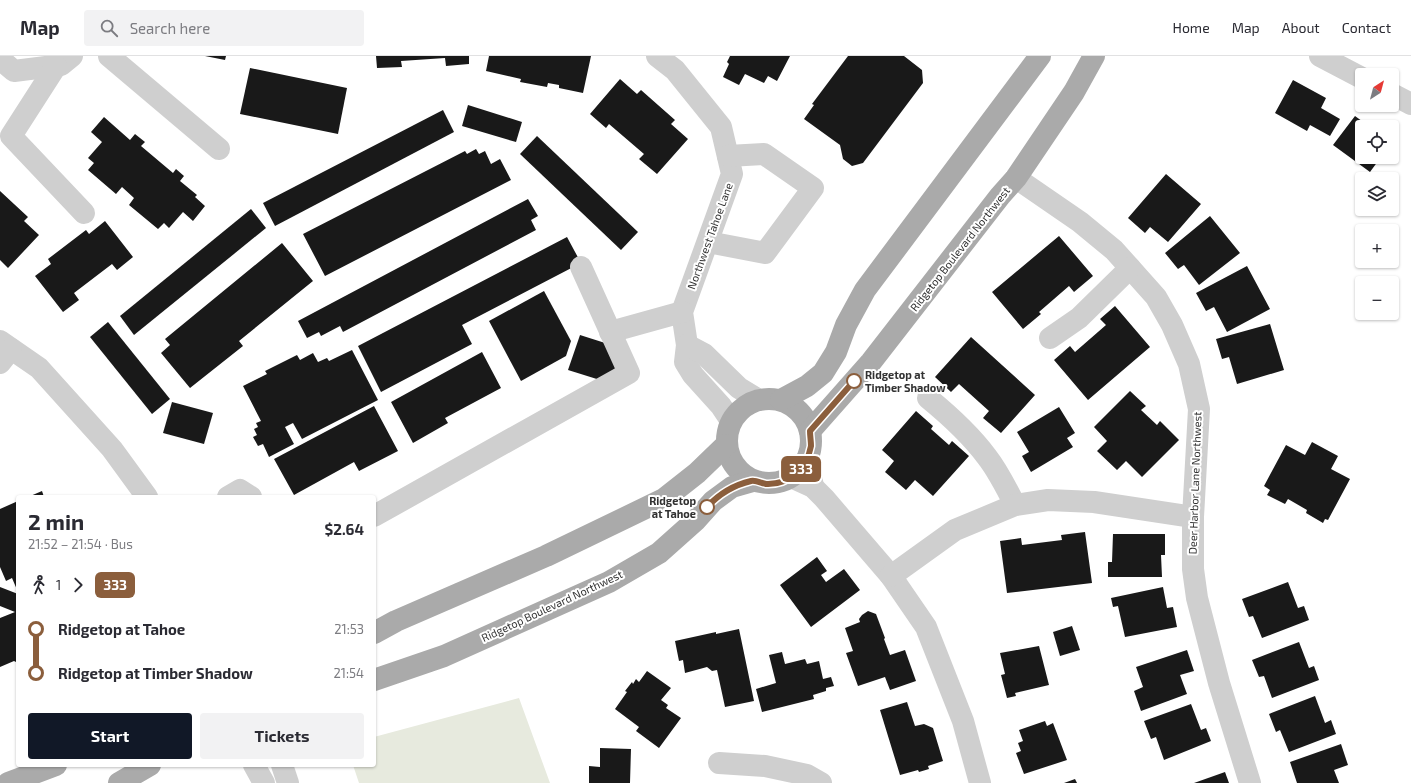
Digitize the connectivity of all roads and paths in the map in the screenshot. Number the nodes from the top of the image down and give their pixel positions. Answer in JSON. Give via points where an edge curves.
{"nodes":[{"id":1,"x":108,"y":56,"type":"edge"},
{"id":2,"x":657,"y":56,"type":"edge"},
{"id":3,"x":1040,"y":56,"type":"edge"},
{"id":4,"x":1094,"y":56,"type":"edge"},
{"id":5,"x":1320,"y":56,"type":"edge"},
{"id":6,"x":0,"y":59,"type":"edge"},
{"id":7,"x":64,"y":61,"type":"edge"},
{"id":8,"x":1355,"y":74,"type":"edge"},
{"id":9,"x":1399,"y":98,"type":"edge"},
{"id":10,"x":1411,"y":104,"type":"edge"},
{"id":11,"x":219,"y":149,"type":"dead end"},
{"id":12,"x":728,"y":156,"type":"junction"},
{"id":13,"x":1016,"y":178,"type":"junction"},
{"id":14,"x":84,"y":213,"type":"dead end"},
{"id":15,"x":708,"y":242,"type":"junction"},
{"id":16,"x":581,"y":267,"type":"dead end"},
{"id":17,"x":1130,"y":268,"type":"junction"},
{"id":18,"x":682,"y":312,"type":"junction"},
{"id":19,"x":610,"y":332,"type":"junction"},
{"id":20,"x":1050,"y":338,"type":"dead end"},
{"id":21,"x":687,"y":345,"type":"junction"},
{"id":22,"x":4,"y":351,"type":"edge"},
{"id":23,"x":928,"y":398,"type":"dead end"},
{"id":24,"x":759,"y":400,"type":"junction"},
{"id":25,"x":781,"y":400,"type":"junction"},
{"id":26,"x":731,"y":421,"type":"junction"},
{"id":27,"x":810,"y":431,"type":"junction"},
{"id":28,"x":726,"y":445,"type":"junction"},
{"id":29,"x":808,"y":457,"type":"junction"},
{"id":30,"x":791,"y":477,"type":"junction"},
{"id":31,"x":753,"y":481,"type":"junction"},
{"id":32,"x":813,"y":487,"type":"junction"},
{"id":33,"x":145,"y":495,"type":"edge"},
{"id":34,"x":231,"y":495,"type":"edge"},
{"id":35,"x":248,"y":495,"type":"edge"},
{"id":36,"x":1015,"y":505,"type":"junction"},
{"id":37,"x":376,"y":515,"type":"edge"},
{"id":38,"x":1193,"y":517,"type":"junction"},
{"id":39,"x":891,"y":576,"type":"junction"},
{"id":40,"x":376,"y":632,"type":"edge"},
{"id":41,"x":376,"y":679,"type":"edge"},
{"id":42,"x":719,"y":763,"type":"dead end"},
{"id":43,"x":51,"y":767,"type":"edge"},
{"id":44,"x":147,"y":767,"type":"edge"},
{"id":45,"x":255,"y":767,"type":"edge"},
{"id":46,"x":283,"y":767,"type":"edge"},
{"id":47,"x":8,"y":783,"type":"edge"},
{"id":48,"x":119,"y":783,"type":"edge"},
{"id":49,"x":264,"y":783,"type":"edge"},
{"id":50,"x":288,"y":783,"type":"edge"},
{"id":51,"x":821,"y":783,"type":"edge"},
{"id":52,"x":980,"y":783,"type":"edge"},
{"id":53,"x":1250,"y":783,"type":"edge"}],
"edges":[{"from":1,"to":11,"type":"street"},
{"from":2,"to":12,"type":"street","name":"Northwest Tahoe Lane","via":[[675,70],[721,127]]},
{"from":3,"to":25,"type":"main road","via":[[865,290],[846,325],[836,352],[823,373],[807,386]]},
{"from":4,"to":13,"type":"main road","name":"Ridgetop Boulevard Northwest","via":[[1074,92]]},
{"from":5,"to":8,"type":"street"},
{"from":6,"to":7,"type":"street","via":[[14,71]]},
{"from":7,"to":14,"type":"street","via":[[11,136]]},
{"from":9,"to":10,"type":"street"},
{"from":12,"to":15,"type":"street","name":"Northwest Tahoe Lane","via":[[732,174]]},
{"from":12,"to":15,"type":"street","via":[[764,154],[813,188],[765,253]]},
{"from":13,"to":17,"type":"street","name":"Deer Harbor Lane Northwest","via":[[1080,222],[1114,250]]},
{"from":13,"to":27,"type":"main road","name":"Ridgetop Boulevard Northwest","via":[[871,362]]},
{"from":15,"to":18,"type":"street","name":"Northwest Tahoe Lane"},
{"from":16,"to":19,"type":"street"},
{"from":17,"to":20,"type":"street","via":[[1079,318]]},
{"from":17,"to":38,"type":"street","name":"Deer Harbor Lane Northwest","via":[[1156,297],[1189,364],[1199,409]]},
{"from":18,"to":19,"type":"street"},
{"from":18,"to":21,"type":"street","name":"Northwest Tahoe Lane"},
{"from":19,"to":37,"type":"street","via":[[629,374]]},
{"from":21,"to":24,"type":"street","via":[[704,354],[739,388]]},
{"from":21,"to":26,"type":"street","name":"Northwest Tahoe Lane","via":[[685,362],[693,375],[722,406]]},
{"from":22,"to":33,"type":"street","via":[[39,368],[112,449]]},
{"from":23,"to":36,"type":"street","via":[[951,416],[988,458]]},
{"from":24,"to":25,"type":"main road"},
{"from":24,"to":26,"type":"main road","via":[[742,408]]},
{"from":25,"to":27,"type":"main road","via":[[794,407],[804,418]]},
{"from":26,"to":28,"type":"main road"},
{"from":27,"to":29,"type":"main road"},
{"from":28,"to":31,"type":"main road","via":[[735,466]]},
{"from":28,"to":40,"type":"main road","via":[[697,473],[664,499],[546,556]]},
{"from":29,"to":30,"type":"main road","via":[[801,469]]},
{"from":29,"to":32,"type":"street"},
{"from":30,"to":31,"type":"main road","via":[[766,484]]},
{"from":30,"to":32,"type":"street"},
{"from":31,"to":41,"type":"main road","name":"Ridgetop Boulevard Northwest","via":[[732,487],[713,501],[659,553],[609,582],[444,656]]},
{"from":32,"to":39,"type":"street"},
{"from":34,"to":35,"type":"street","via":[[240,490]]},
{"from":36,"to":38,"type":"street","via":[[1048,500],[1094,502]]},
{"from":36,"to":39,"type":"street","via":[[955,530]]},
{"from":38,"to":53,"type":"street","name":"Deer Harbor Lane Northwest","via":[[1192,569],[1197,598],[1219,683]]},
{"from":39,"to":52,"type":"street","via":[[926,627],[963,721]]},
{"from":42,"to":51,"type":"street","via":[[765,766],[807,775]]},
{"from":43,"to":47,"type":"main road"},
{"from":44,"to":48,"type":"main road"},
{"from":45,"to":49,"type":"street"},
{"from":46,"to":50,"type":"street"}]}
